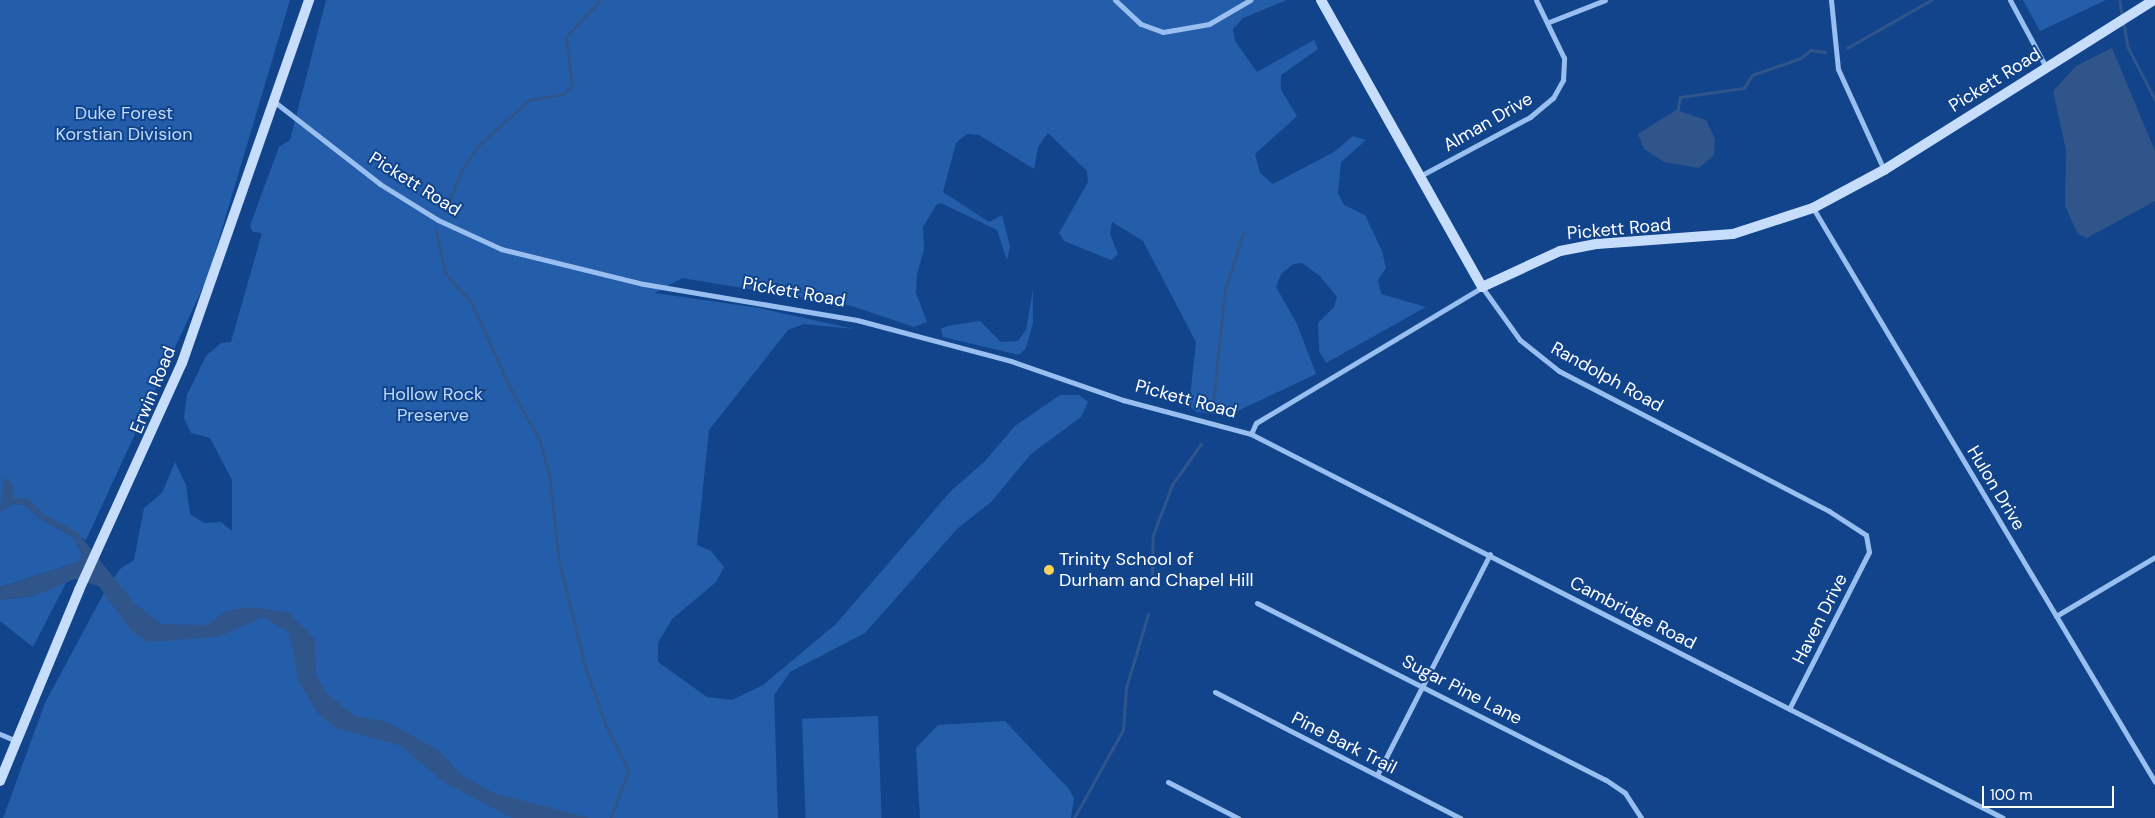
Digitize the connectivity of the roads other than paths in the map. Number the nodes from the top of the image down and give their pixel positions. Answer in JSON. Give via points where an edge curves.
{"nodes":[{"id":1,"x":309,"y":0,"type":"edge"},
{"id":2,"x":1114,"y":0,"type":"edge"},
{"id":3,"x":1250,"y":0,"type":"edge"},
{"id":4,"x":1321,"y":0,"type":"edge"},
{"id":5,"x":1536,"y":0,"type":"edge"},
{"id":6,"x":1605,"y":0,"type":"edge"},
{"id":7,"x":1831,"y":0,"type":"edge"},
{"id":8,"x":2010,"y":0,"type":"edge"},
{"id":9,"x":2154,"y":0,"type":"edge"},
{"id":10,"x":1549,"y":22,"type":"junction"},
{"id":11,"x":2046,"y":67,"type":"junction"},
{"id":12,"x":276,"y":103,"type":"junction"},
{"id":13,"x":1884,"y":170,"type":"junction"},
{"id":14,"x":1420,"y":176,"type":"junction"},
{"id":15,"x":1813,"y":208,"type":"junction"},
{"id":16,"x":1482,"y":287,"type":"junction"},
{"id":17,"x":1250,"y":434,"type":"junction"},
{"id":18,"x":1869,"y":540,"type":"joint"},
{"id":19,"x":1490,"y":554,"type":"junction"},
{"id":20,"x":2155,"y":557,"type":"edge"},
{"id":21,"x":1257,"y":603,"type":"dead end"},
{"id":22,"x":2056,"y":616,"type":"junction"},
{"id":23,"x":1423,"y":685,"type":"junction"},
{"id":24,"x":1215,"y":692,"type":"dead end"},
{"id":25,"x":1788,"y":709,"type":"junction"},
{"id":26,"x":0,"y":734,"type":"edge"},
{"id":27,"x":14,"y":740,"type":"junction"},
{"id":28,"x":1377,"y":775,"type":"junction"},
{"id":29,"x":0,"y":781,"type":"edge"},
{"id":30,"x":1168,"y":782,"type":"dead end"},
{"id":31,"x":2155,"y":782,"type":"edge"},
{"id":32,"x":1450,"y":816,"type":"edge"},
{"id":33,"x":1238,"y":818,"type":"edge"},
{"id":34,"x":1460,"y":818,"type":"edge"},
{"id":35,"x":1641,"y":818,"type":"edge"},
{"id":36,"x":2003,"y":818,"type":"edge"}],
"edges":[{"from":1,"to":12,"type":"street","name":"Erwin Road"},
{"from":2,"to":3,"type":"street","via":[[1141,24],[1163,32],[1208,24]]},
{"from":4,"to":14,"type":"street","name":"Randolph Road"},
{"from":5,"to":10,"type":"street","name":"Alman Drive"},
{"from":6,"to":10,"type":"street"},
{"from":7,"to":13,"type":"street","via":[[1842,82]]},
{"from":8,"to":11,"type":"street"},
{"from":9,"to":11,"type":"street","name":"Pickett Road"},
{"from":10,"to":14,"type":"street","name":"Alman Drive","via":[[1565,70],[1553,98],[1530,117]]},
{"from":11,"to":13,"type":"street","name":"Pickett Road"},
{"from":12,"to":17,"type":"street","name":"Pickett Road","via":[[380,184],[438,220],[501,249],[644,284],[857,320],[1011,361],[1123,400]]},
{"from":12,"to":27,"type":"street","name":"Erwin Road","via":[[179,372]]},
{"from":13,"to":15,"type":"street","name":"Pickett Road"},
{"from":14,"to":16,"type":"street","name":"Randolph Road"},
{"from":15,"to":16,"type":"street","name":"Pickett Road","via":[[1727,235],[1597,244],[1560,251]]},
{"from":15,"to":22,"type":"street","name":"Hulon Drive"},
{"from":16,"to":17,"type":"street","name":"Pickett Road","via":[[1256,422]]},
{"from":16,"to":18,"type":"street","name":"Randolph Road","via":[[1511,330],[1549,365],[1849,522]]},
{"from":17,"to":19,"type":"street","name":"Cambridge Road"},
{"from":18,"to":25,"type":"street","name":"Haven Drive","via":[[1869,552],[1859,574]]},
{"from":19,"to":23,"type":"street"},
{"from":19,"to":25,"type":"street","name":"Cambridge Road"},
{"from":20,"to":22,"type":"street"},
{"from":21,"to":23,"type":"street","name":"Sugar Pine Lane"},
{"from":22,"to":31,"type":"street","name":"Hulon Drive"},
{"from":23,"to":28,"type":"street"},
{"from":23,"to":35,"type":"street","name":"Sugar Pine Lane","via":[[1606,780],[1625,792]]},
{"from":24,"to":28,"type":"street","name":"Pine Bark Trail"},
{"from":25,"to":36,"type":"street","name":"Cambridge Road"},
{"from":26,"to":27,"type":"street"},
{"from":27,"to":29,"type":"street","name":"Erwin Road"},
{"from":28,"to":32,"type":"street","name":"Pine Bark Trail"},
{"from":30,"to":33,"type":"street"},
{"from":32,"to":34,"type":"street","name":"Pine Bark Trail"}]}
